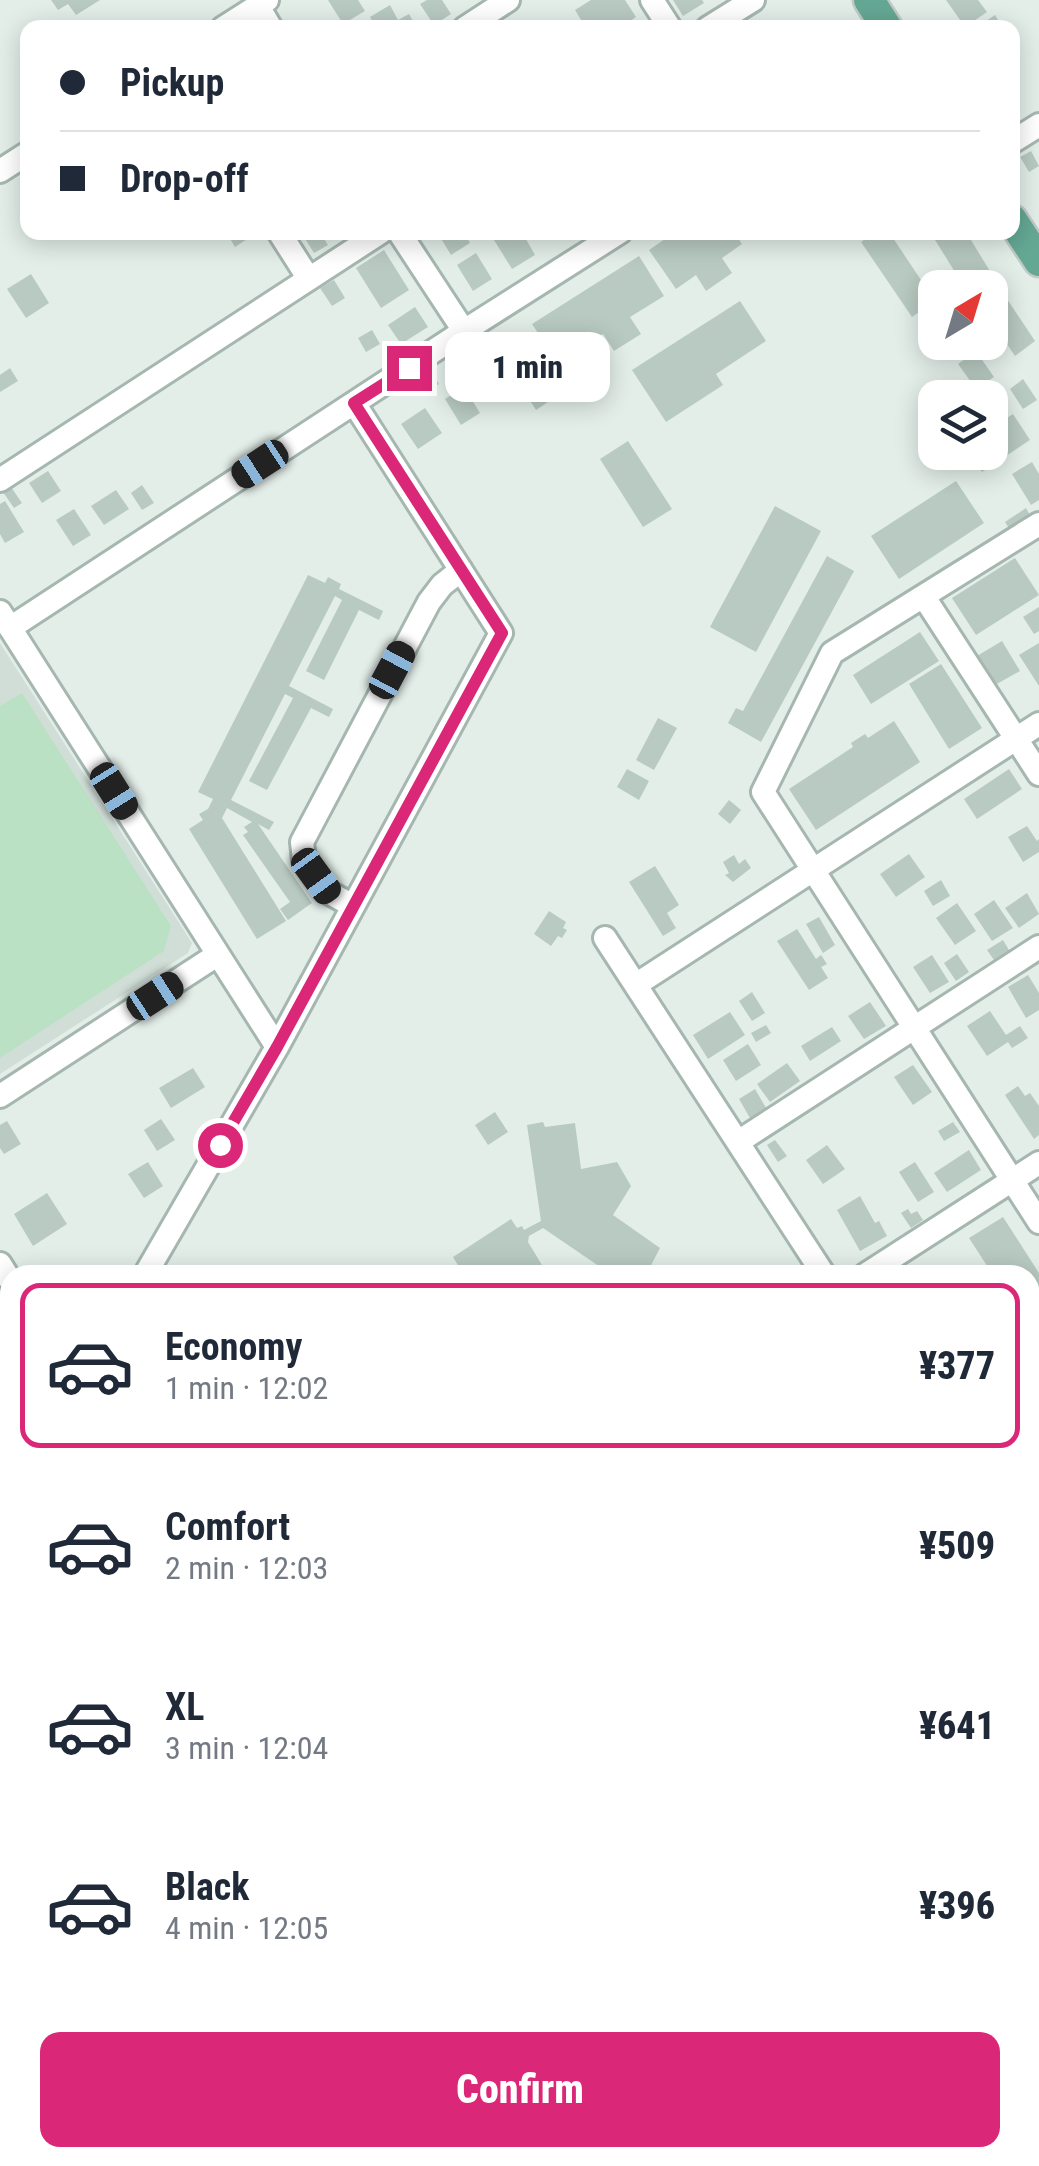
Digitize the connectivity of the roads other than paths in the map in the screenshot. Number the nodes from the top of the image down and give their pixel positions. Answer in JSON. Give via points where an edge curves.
{"nodes":[{"id":1,"x":508,"y":0,"type":"edge"},
{"id":2,"x":752,"y":0,"type":"edge"},
{"id":3,"x":477,"y":20,"type":"edge"},
{"id":4,"x":721,"y":20,"type":"edge"},
{"id":5,"x":1020,"y":232,"type":"edge"},
{"id":6,"x":284,"y":240,"type":"edge"},
{"id":7,"x":369,"y":240,"type":"edge"},
{"id":8,"x":404,"y":240,"type":"edge"},
{"id":9,"x":608,"y":240,"type":"edge"},
{"id":10,"x":1039,"y":261,"type":"edge"},
{"id":11,"x":309,"y":279,"type":"junction"},
{"id":12,"x":464,"y":332,"type":"junction"},
{"id":13,"x":354,"y":403,"type":"junction"},
{"id":14,"x":0,"y":480,"type":"edge"},
{"id":15,"x":1039,"y":524,"type":"edge"},
{"id":16,"x":461,"y":570,"type":"junction"},
{"id":17,"x":924,"y":598,"type":"junction"},
{"id":18,"x":5,"y":620,"type":"edge"},
{"id":19,"x":1039,"y":724,"type":"edge"},
{"id":20,"x":1016,"y":739,"type":"junction"},
{"id":21,"x":1039,"y":774,"type":"edge"},
{"id":22,"x":812,"y":870,"type":"junction"},
{"id":23,"x":353,"y":906,"type":"junction"},
{"id":24,"x":605,"y":938,"type":"dead end"},
{"id":25,"x":1039,"y":947,"type":"edge"},
{"id":26,"x":217,"y":955,"type":"junction"},
{"id":27,"x":637,"y":984,"type":"junction"},
{"id":28,"x":914,"y":1030,"type":"junction"},
{"id":29,"x":277,"y":1047,"type":"junction"},
{"id":30,"x":0,"y":1096,"type":"edge"},
{"id":31,"x":738,"y":1142,"type":"junction"},
{"id":32,"x":1039,"y":1163,"type":"edge"},
{"id":33,"x":1012,"y":1180,"type":"junction"},
{"id":34,"x":1039,"y":1222,"type":"edge"},
{"id":35,"x":151,"y":1265,"type":"edge"},
{"id":36,"x":818,"y":1265,"type":"edge"},
{"id":37,"x":880,"y":1265,"type":"edge"}],
"edges":[{"from":1,"to":3,"type":"street"},
{"from":2,"to":4,"type":"street"},
{"from":5,"to":10,"type":"main road"},
{"from":6,"to":11,"type":"street"},
{"from":7,"to":11,"type":"street"},
{"from":8,"to":12,"type":"street"},
{"from":9,"to":12,"type":"street"},
{"from":11,"to":14,"type":"street"},
{"from":12,"to":13,"type":"street"},
{"from":13,"to":16,"type":"street"},
{"from":13,"to":18,"type":"street"},
{"from":15,"to":17,"type":"street"},
{"from":16,"to":23,"type":"street","via":[[502,633]]},
{"from":16,"to":23,"type":"street","via":[[428,602],[302,842],[304,860],[328,892]]},
{"from":17,"to":20,"type":"street"},
{"from":17,"to":22,"type":"street","via":[[832,653],[763,792]]},
{"from":18,"to":26,"type":"street"},
{"from":19,"to":20,"type":"street"},
{"from":20,"to":21,"type":"street"},
{"from":20,"to":22,"type":"street"},
{"from":22,"to":27,"type":"street"},
{"from":22,"to":28,"type":"street"},
{"from":23,"to":29,"type":"street"},
{"from":24,"to":27,"type":"street"},
{"from":25,"to":28,"type":"street"},
{"from":26,"to":29,"type":"street"},
{"from":26,"to":30,"type":"street"},
{"from":27,"to":31,"type":"street"},
{"from":28,"to":31,"type":"street"},
{"from":28,"to":33,"type":"street"},
{"from":29,"to":35,"type":"street"},
{"from":31,"to":36,"type":"street"},
{"from":32,"to":33,"type":"street"},
{"from":33,"to":34,"type":"street"},
{"from":33,"to":37,"type":"street"}]}
